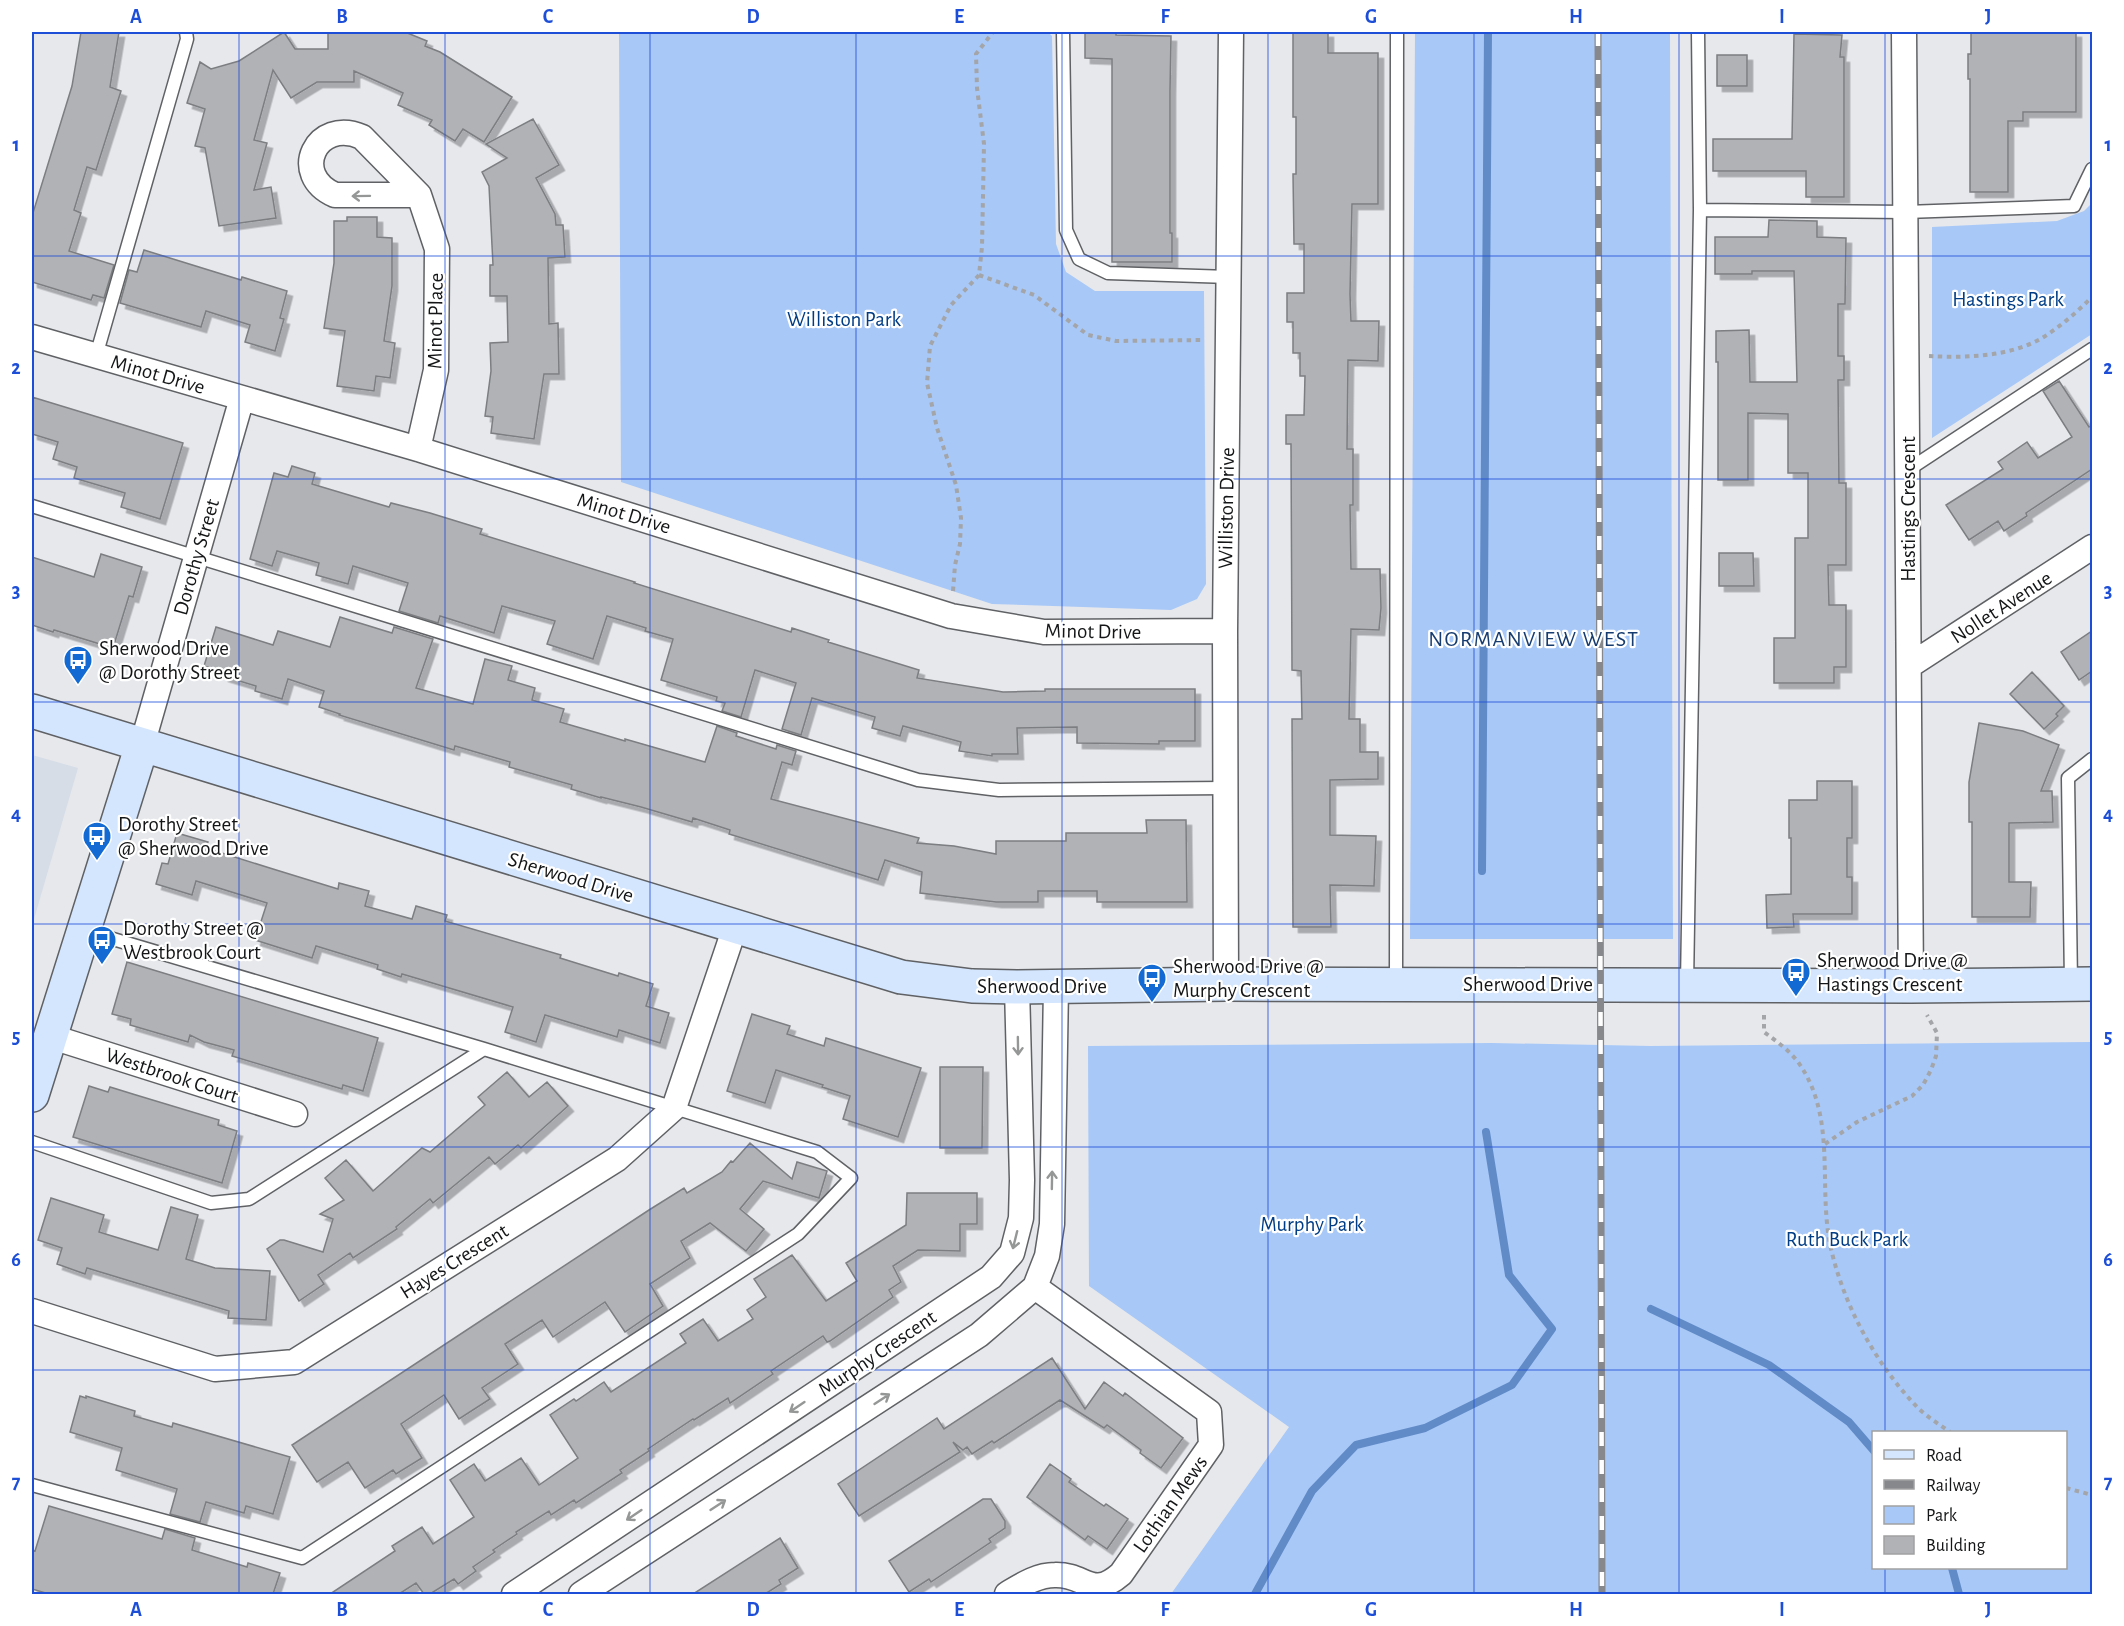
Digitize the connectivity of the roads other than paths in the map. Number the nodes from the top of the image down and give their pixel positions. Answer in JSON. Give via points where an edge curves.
{"nodes":[{"id":1,"x":186,"y":32,"type":"edge"},
{"id":2,"x":1064,"y":32,"type":"edge"},
{"id":3,"x":1231,"y":32,"type":"edge"},
{"id":4,"x":1397,"y":32,"type":"edge"},
{"id":5,"x":1698,"y":32,"type":"edge"},
{"id":6,"x":1904,"y":32,"type":"edge"},
{"id":7,"x":2092,"y":169,"type":"edge"},
{"id":8,"x":419,"y":195,"type":"dead end"},
{"id":9,"x":1700,"y":210,"type":"junction"},
{"id":10,"x":1906,"y":212,"type":"junction"},
{"id":11,"x":1229,"y":277,"type":"junction"},
{"id":12,"x":32,"y":337,"type":"edge"},
{"id":13,"x":2092,"y":350,"type":"edge"},
{"id":14,"x":96,"y":356,"type":"junction"},
{"id":15,"x":242,"y":398,"type":"junction"},
{"id":16,"x":418,"y":449,"type":"junction"},
{"id":17,"x":1908,"y":470,"type":"junction"},
{"id":18,"x":32,"y":507,"type":"edge"},
{"id":19,"x":2092,"y":548,"type":"edge"},
{"id":20,"x":196,"y":556,"type":"junction"},
{"id":21,"x":1225,"y":631,"type":"junction"},
{"id":22,"x":1909,"y":666,"type":"junction"},
{"id":23,"x":32,"y":711,"type":"edge"},
{"id":24,"x":142,"y":745,"type":"junction"},
{"id":25,"x":2092,"y":759,"type":"edge"},
{"id":26,"x":1226,"y":788,"type":"junction"},
{"id":27,"x":735,"y":927,"type":"junction"},
{"id":28,"x":84,"y":930,"type":"junction"},
{"id":29,"x":1226,"y":984,"type":"junction"},
{"id":30,"x":1687,"y":984,"type":"junction"},
{"id":31,"x":2082,"y":984,"type":"edge"},
{"id":32,"x":1396,"y":985,"type":"junction"},
{"id":33,"x":1911,"y":986,"type":"junction"},
{"id":34,"x":1017,"y":987,"type":"junction"},
{"id":35,"x":1056,"y":987,"type":"junction"},
{"id":36,"x":49,"y":1036,"type":"junction"},
{"id":37,"x":484,"y":1049,"type":"junction"},
{"id":38,"x":33,"y":1085,"type":"edge"},
{"id":39,"x":674,"y":1108,"type":"junction"},
{"id":40,"x":295,"y":1114,"type":"dead end"},
{"id":41,"x":32,"y":1142,"type":"edge"},
{"id":42,"x":1035,"y":1287,"type":"junction"},
{"id":43,"x":32,"y":1311,"type":"edge"},
{"id":44,"x":32,"y":1485,"type":"edge"},
{"id":45,"x":514,"y":1594,"type":"edge"},
{"id":46,"x":581,"y":1594,"type":"edge"},
{"id":47,"x":1007,"y":1594,"type":"edge"}],
"edges":[{"from":1,"to":14,"type":"lane"},
{"from":2,"to":11,"type":"lane","via":[[1066,230],[1079,259],[1108,273]]},
{"from":3,"to":11,"type":"street","name":"Williston Drive"},
{"from":4,"to":32,"type":"lane"},
{"from":5,"to":9,"type":"lane"},
{"from":6,"to":10,"type":"street","name":"Hastings Crescent"},
{"from":7,"to":10,"type":"lane","via":[[2074,206]]},
{"from":8,"to":16,"type":"street","name":"Minot Place","via":[[437,260],[436,370]]},
{"from":9,"to":10,"type":"lane"},
{"from":9,"to":30,"type":"lane"},
{"from":10,"to":17,"type":"street","name":"Hastings Crescent"},
{"from":11,"to":21,"type":"street","name":"Williston Drive"},
{"from":12,"to":14,"type":"street","name":"Minot Drive"},
{"from":13,"to":17,"type":"lane"},
{"from":14,"to":15,"type":"street","name":"Minot Drive"},
{"from":15,"to":16,"type":"street","name":"Minot Drive"},
{"from":15,"to":20,"type":"street","name":"Dorothy Street"},
{"from":16,"to":21,"type":"street","name":"Minot Drive","via":[[951,616],[1044,632]]},
{"from":17,"to":22,"type":"street","name":"Hastings Crescent"},
{"from":18,"to":20,"type":"lane"},
{"from":19,"to":22,"type":"street","name":"Nollet Avenue"},
{"from":20,"to":24,"type":"street","name":"Dorothy Street"},
{"from":20,"to":26,"type":"lane","via":[[918,780],[999,790]]},
{"from":21,"to":26,"type":"street","name":"Williston Drive"},
{"from":22,"to":33,"type":"street","name":"Hastings Crescent"},
{"from":23,"to":24,"type":"street","name":"Sherwood Drive"},
{"from":24,"to":27,"type":"street","name":"Sherwood Drive"},
{"from":24,"to":28,"type":"street","name":"Dorothy Street"},
{"from":25,"to":31,"type":"lane","via":[[2068,778]]},
{"from":26,"to":29,"type":"street","name":"Williston Drive"},
{"from":27,"to":34,"type":"street","name":"Sherwood Drive","via":[[901,977]]},
{"from":27,"to":39,"type":"street"},
{"from":28,"to":36,"type":"street","name":"Dorothy Street"},
{"from":28,"to":37,"type":"lane"},
{"from":29,"to":32,"type":"street","name":"Sherwood Drive"},
{"from":29,"to":35,"type":"street","name":"Sherwood Drive"},
{"from":30,"to":32,"type":"street","name":"Sherwood Drive"},
{"from":30,"to":33,"type":"street","name":"Sherwood Drive"},
{"from":31,"to":33,"type":"street","name":"Sherwood Drive"},
{"from":34,"to":35,"type":"street","name":"Sherwood Drive"},
{"from":34,"to":45,"type":"street","name":"Murphy Crescent","one_way":true,"via":[[1022,1179],[1020,1218],[1012,1253],[991,1277]]},
{"from":42,"to":35,"type":"street","name":"Murphy Crescent","one_way":true,"via":[[1047,1256],[1052,1224]]},
{"from":36,"to":38,"type":"street","name":"Dorothy Street"},
{"from":36,"to":40,"type":"street","name":"Westbrook Court"},
{"from":37,"to":39,"type":"lane"},
{"from":37,"to":41,"type":"lane","via":[[249,1199],[211,1203]]},
{"from":39,"to":43,"type":"street","name":"Hayes Crescent","via":[[617,1158],[294,1362],[215,1369]]},
{"from":39,"to":44,"type":"lane","via":[[816,1152],[851,1178],[798,1234],[302,1558]]},
{"from":46,"to":42,"type":"street","name":"Murphy Crescent","one_way":true,"via":[[979,1335]]},
{"from":42,"to":47,"type":"street","name":"Lothian Mews","via":[[1209,1412],[1211,1445],[1121,1574],[1110,1584],[1095,1587],[1056,1575],[1037,1578]]}]}
